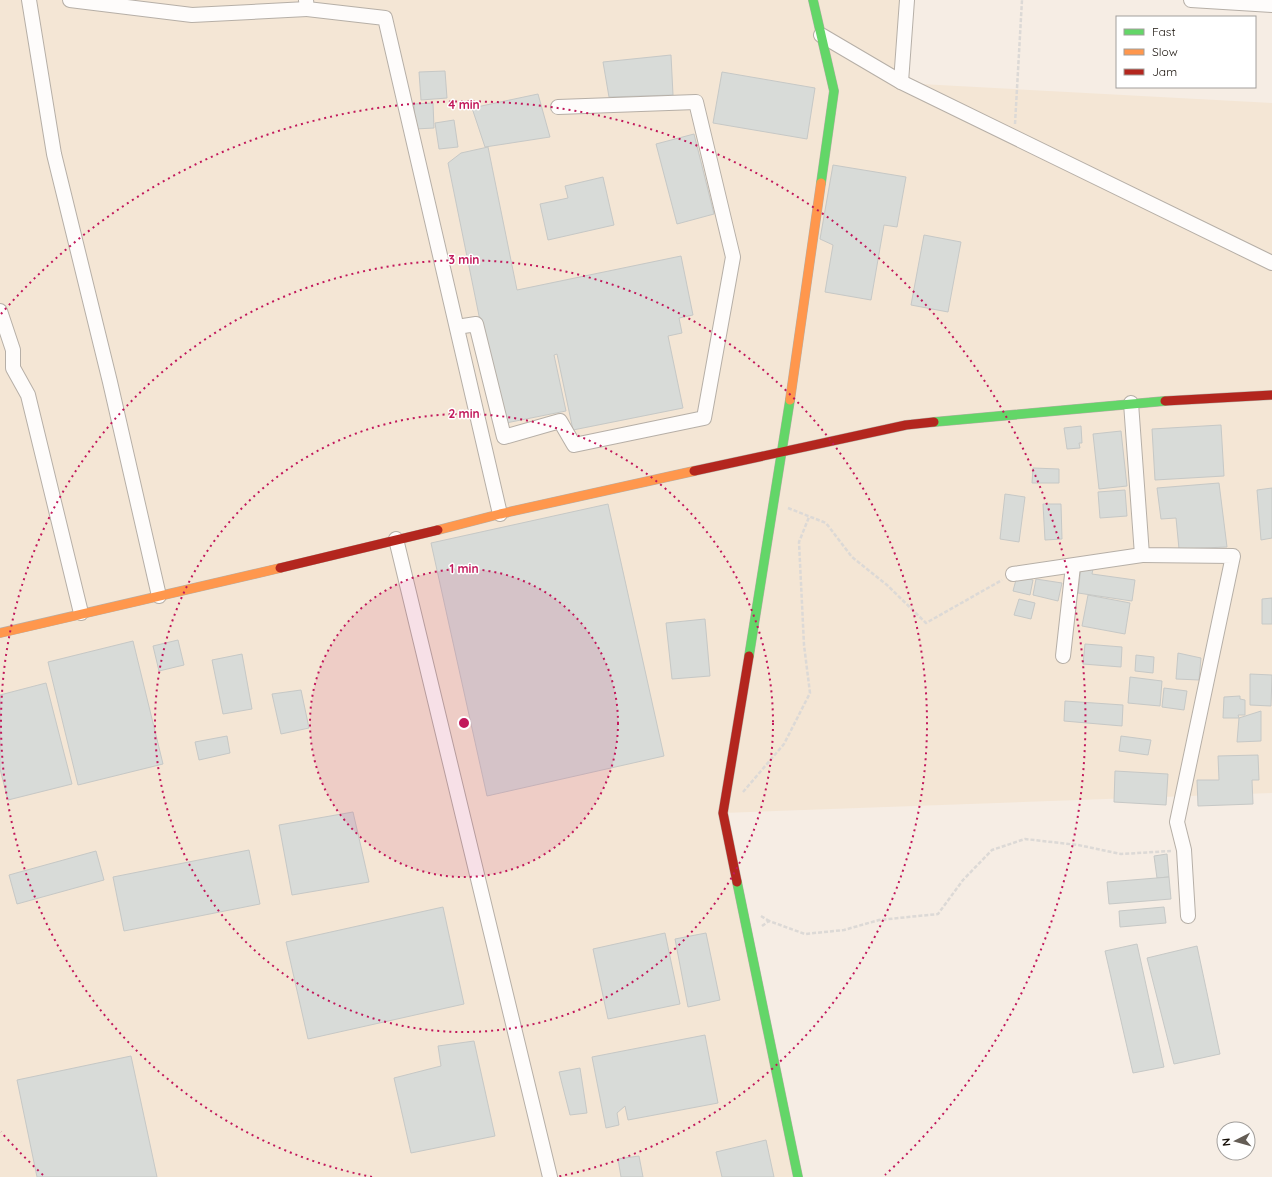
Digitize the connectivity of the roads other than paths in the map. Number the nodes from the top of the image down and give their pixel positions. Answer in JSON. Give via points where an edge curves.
{"nodes":[{"id":1,"x":29,"y":0,"type":"edge"},
{"id":2,"x":70,"y":0,"type":"edge"},
{"id":3,"x":813,"y":0,"type":"edge"},
{"id":4,"x":907,"y":0,"type":"edge"},
{"id":5,"x":1191,"y":0,"type":"edge"},
{"id":6,"x":306,"y":5,"type":"edge"},
{"id":7,"x":1272,"y":5,"type":"edge"},
{"id":8,"x":821,"y":35,"type":"junction"},
{"id":9,"x":901,"y":82,"type":"junction"},
{"id":10,"x":558,"y":107,"type":"dead end"},
{"id":11,"x":1272,"y":263,"type":"edge"},
{"id":12,"x":0,"y":311,"type":"edge"},
{"id":13,"x":457,"y":327,"type":"junction"},
{"id":14,"x":1272,"y":395,"type":"edge"},
{"id":15,"x":1131,"y":403,"type":"junction"},
{"id":16,"x":783,"y":451,"type":"junction"},
{"id":17,"x":500,"y":514,"type":"junction"},
{"id":18,"x":396,"y":539,"type":"junction"},
{"id":19,"x":1142,"y":555,"type":"junction"},
{"id":20,"x":1073,"y":566,"type":"junction"},
{"id":21,"x":1013,"y":574,"type":"road end"},
{"id":22,"x":159,"y":596,"type":"junction"},
{"id":23,"x":81,"y":613,"type":"junction"},
{"id":24,"x":0,"y":633,"type":"edge"},
{"id":25,"x":1063,"y":656,"type":"dead end"},
{"id":26,"x":1188,"y":916,"type":"dead end"},
{"id":27,"x":550,"y":1177,"type":"edge"},
{"id":28,"x":798,"y":1177,"type":"edge"}],
"edges":[{"from":1,"to":22,"type":"street","via":[[54,154]]},
{"from":2,"to":6,"type":"street","via":[[192,15]]},
{"from":3,"to":8,"type":"main road"},
{"from":4,"to":9,"type":"street"},
{"from":5,"to":7,"type":"street"},
{"from":6,"to":13,"type":"street","via":[[385,18]]},
{"from":8,"to":9,"type":"street"},
{"from":8,"to":16,"type":"main road","via":[[834,91]]},
{"from":9,"to":11,"type":"street"},
{"from":10,"to":13,"type":"street","via":[[696,102],[733,257],[704,418],[574,445],[560,421],[504,437],[476,324]]},
{"from":12,"to":23,"type":"street","via":[[13,350],[13,368],[28,395]]},
{"from":13,"to":17,"type":"street"},
{"from":14,"to":15,"type":"main road"},
{"from":15,"to":16,"type":"main road","via":[[906,425]]},
{"from":15,"to":19,"type":"street"},
{"from":16,"to":17,"type":"main road"},
{"from":16,"to":28,"type":"main road","via":[[723,813]]},
{"from":17,"to":18,"type":"main road"},
{"from":18,"to":22,"type":"main road"},
{"from":18,"to":27,"type":"street"},
{"from":19,"to":20,"type":"street"},
{"from":19,"to":26,"type":"street","via":[[1233,556],[1177,822],[1184,850]]},
{"from":20,"to":21,"type":"street"},
{"from":20,"to":25,"type":"street"},
{"from":22,"to":23,"type":"main road"},
{"from":23,"to":24,"type":"main road"}]}
